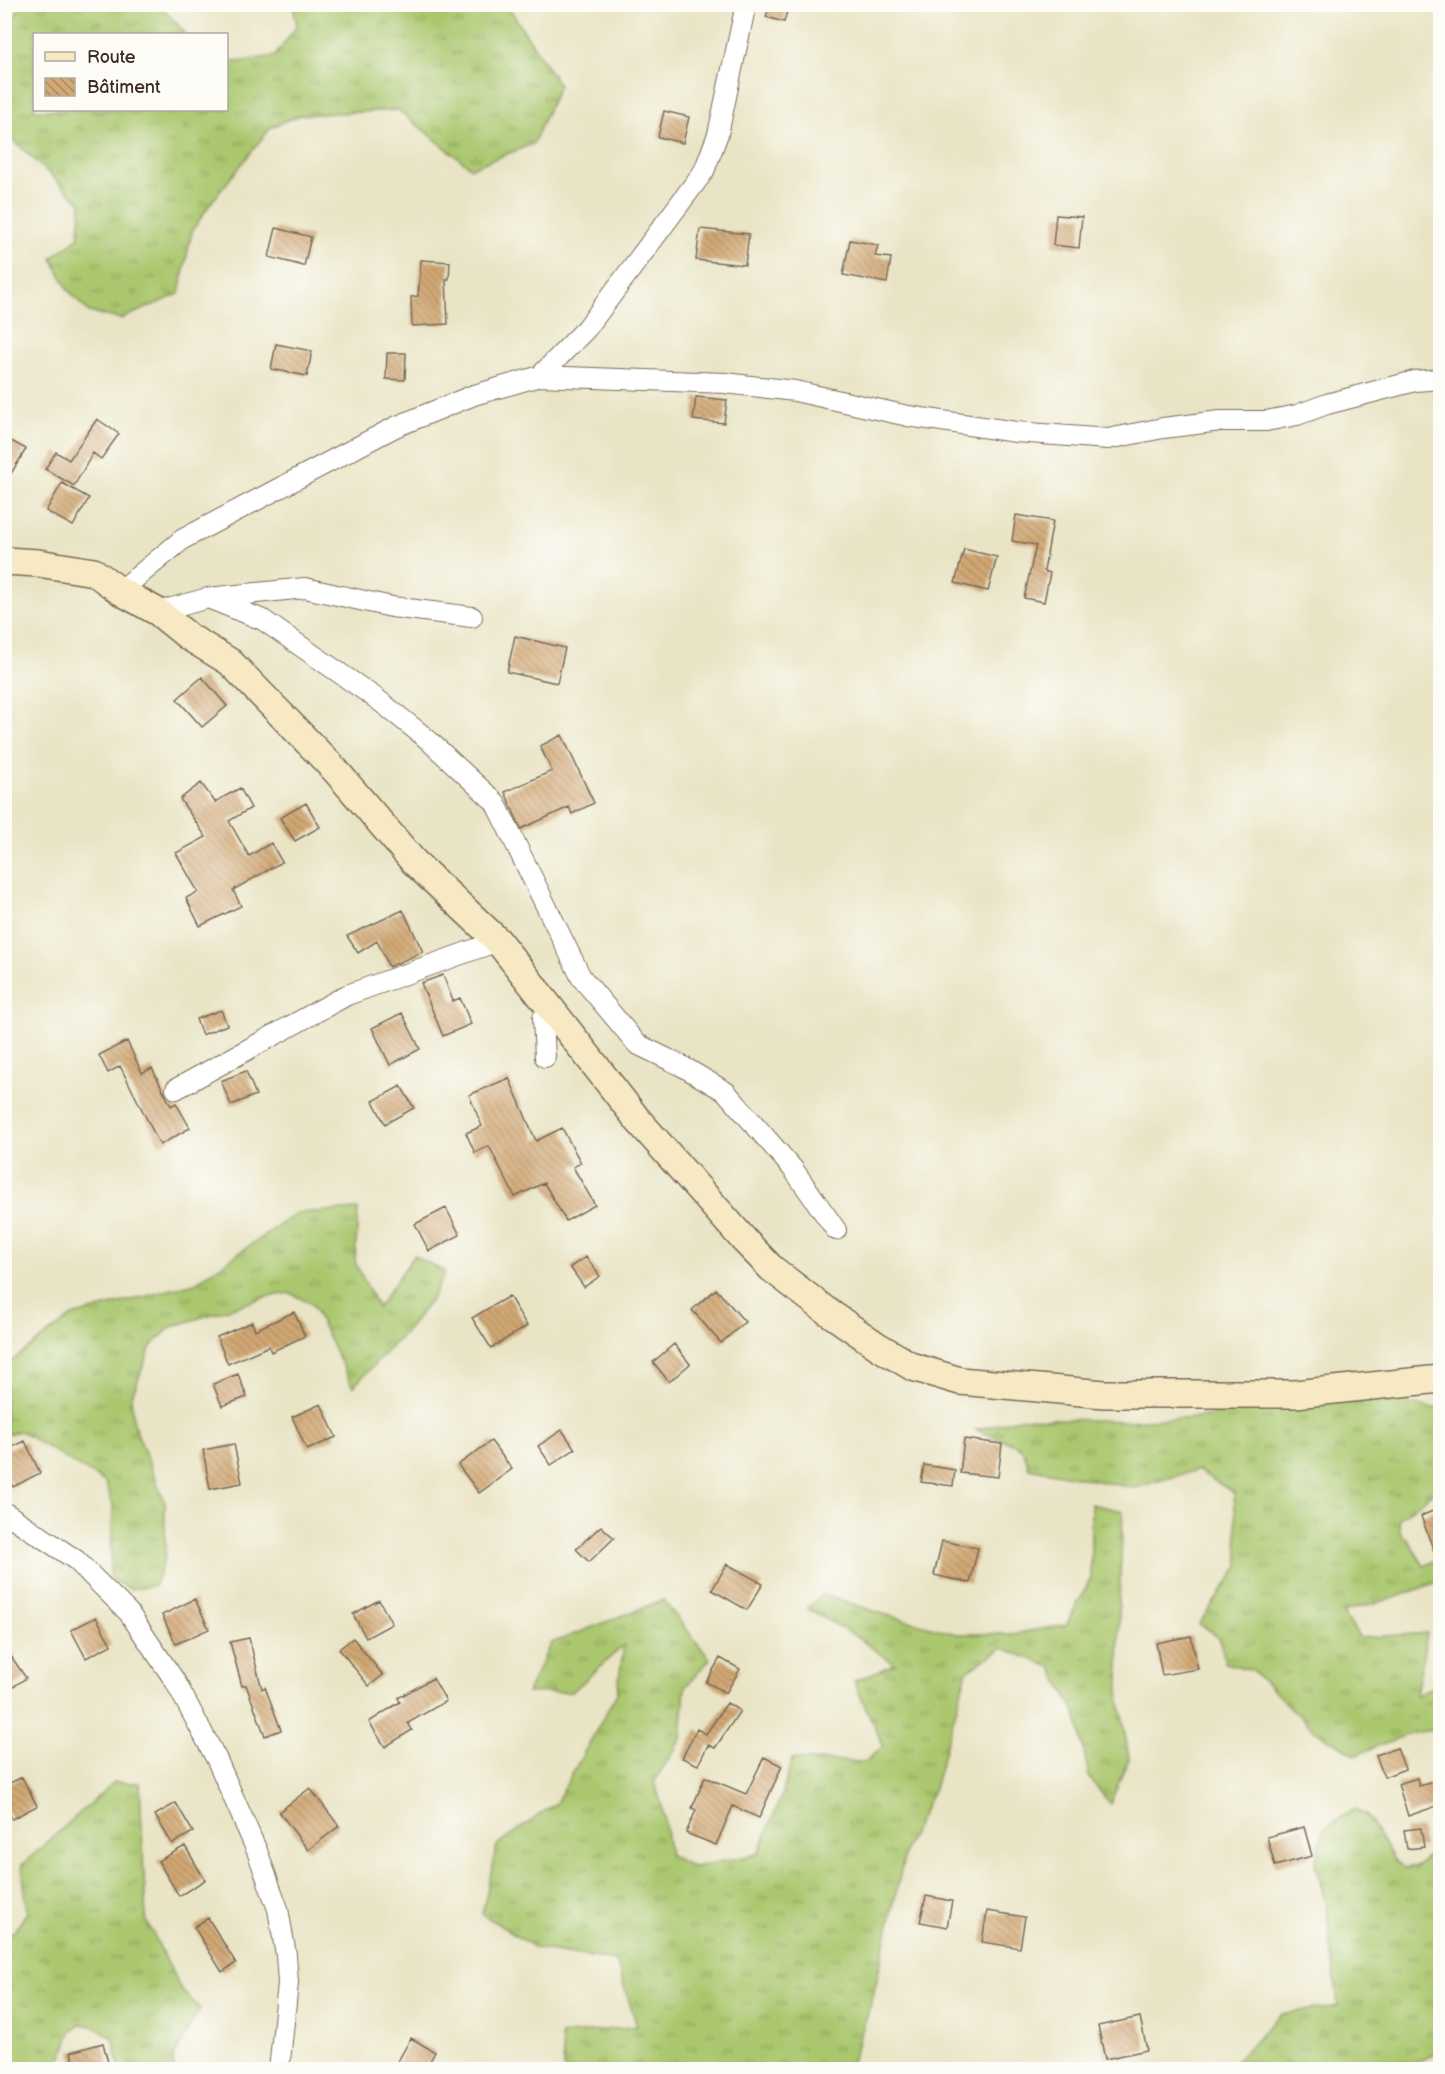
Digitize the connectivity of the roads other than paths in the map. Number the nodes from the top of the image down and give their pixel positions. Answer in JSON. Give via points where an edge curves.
{"nodes":[{"id":1,"x":746,"y":4,"type":"edge"},
{"id":2,"x":540,"y":376,"type":"junction"},
{"id":3,"x":1440,"y":379,"type":"edge"},
{"id":4,"x":4,"y":561,"type":"edge"},
{"id":5,"x":120,"y":591,"type":"junction"},
{"id":6,"x":207,"y":598,"type":"junction"},
{"id":7,"x":158,"y":612,"type":"junction"},
{"id":8,"x":472,"y":617,"type":"dead end"},
{"id":9,"x":498,"y":941,"type":"junction"},
{"id":10,"x":554,"y":1011,"type":"junction"},
{"id":11,"x":545,"y":1057,"type":"dead end"},
{"id":12,"x":176,"y":1089,"type":"dead end"},
{"id":13,"x":836,"y":1230,"type":"dead end"},
{"id":14,"x":1437,"y":1383,"type":"edge"},
{"id":15,"x":4,"y":1512,"type":"edge"},
{"id":16,"x":279,"y":2070,"type":"edge"}],
"edges":[{"from":1,"to":2,"type":"street","via":[[718,134],[704,171],[586,328]]},
{"from":2,"to":3,"type":"street","via":[[725,383],[1016,432],[1108,439],[1220,421],[1266,421],[1415,381]]},
{"from":2,"to":5,"type":"street","via":[[474,395],[395,427],[183,539]]},
{"from":4,"to":5,"type":"main road","via":[[93,572]]},
{"from":5,"to":7,"type":"main road"},
{"from":6,"to":7,"type":"street"},
{"from":6,"to":8,"type":"street","via":[[304,588],[392,607]]},
{"from":6,"to":13,"type":"street","via":[[263,620],[377,699],[495,802],[581,977],[637,1044],[726,1092],[793,1169]]},
{"from":7,"to":9,"type":"main road","via":[[230,662],[336,771],[414,862]]},
{"from":9,"to":10,"type":"main road"},
{"from":9,"to":12,"type":"street","via":[[347,995]]},
{"from":10,"to":11,"type":"street","via":[[543,1018]]},
{"from":10,"to":14,"type":"main road","via":[[637,1119],[771,1268],[849,1327],[913,1367],[960,1381],[1104,1394],[1295,1394]]},
{"from":15,"to":16,"type":"street","via":[[76,1560],[129,1613],[176,1682],[217,1760],[278,1909],[288,1983]]}]}
